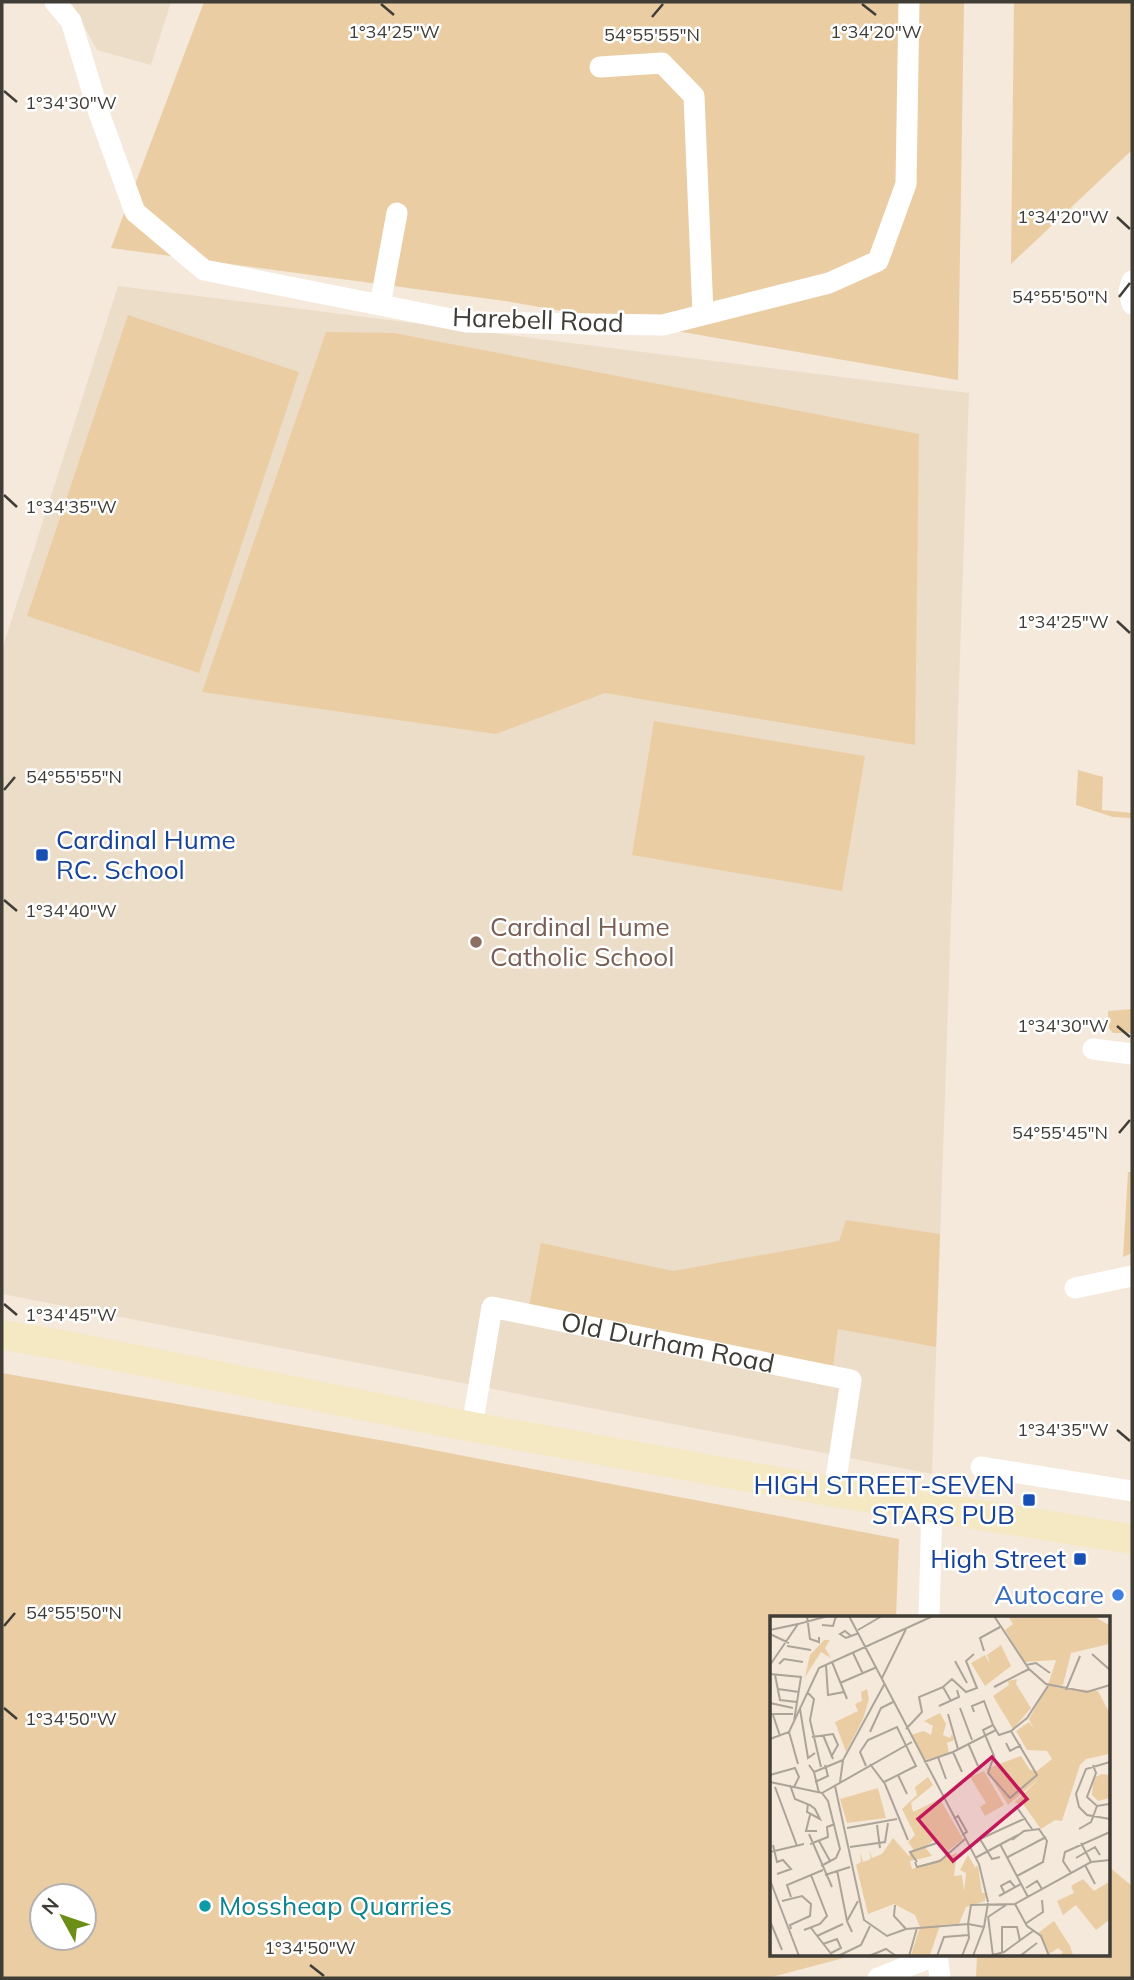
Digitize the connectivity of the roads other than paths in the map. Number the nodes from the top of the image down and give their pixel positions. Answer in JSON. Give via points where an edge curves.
{"nodes":[{"id":1,"x":55,"y":2,"type":"edge"},
{"id":2,"x":909,"y":2,"type":"edge"},
{"id":3,"x":600,"y":67,"type":"dead end"},
{"id":4,"x":397,"y":213,"type":"dead end"},
{"id":5,"x":1132,"y":281,"type":"edge"},
{"id":6,"x":1132,"y":304,"type":"edge"},
{"id":7,"x":380,"y":305,"type":"junction"},
{"id":8,"x":703,"y":314,"type":"junction"},
{"id":9,"x":1093,"y":1049,"type":"dead end"},
{"id":10,"x":1132,"y":1054,"type":"edge"},
{"id":11,"x":1132,"y":1276,"type":"edge"},
{"id":12,"x":1075,"y":1288,"type":"dead end"},
{"id":13,"x":2,"y":1335,"type":"edge"},
{"id":14,"x":472,"y":1427,"type":"junction"},
{"id":15,"x":981,"y":1468,"type":"dead end"},
{"id":16,"x":1132,"y":1491,"type":"edge"},
{"id":17,"x":834,"y":1492,"type":"junction"},
{"id":18,"x":932,"y":1506,"type":"junction"},
{"id":19,"x":1132,"y":1539,"type":"edge"},
{"id":20,"x":929,"y":1616,"type":"edge"},
{"id":21,"x":935,"y":1955,"type":"edge"},
{"id":22,"x":937,"y":1955,"type":"edge"},
{"id":23,"x":878,"y":1978,"type":"edge"},
{"id":24,"x":940,"y":1978,"type":"edge"}],
"edges":[{"from":1,"to":7,"type":"street","name":"Harebell Road","via":[[71,21],[135,212],[204,270]]},
{"from":2,"to":8,"type":"street","name":"Harebell Road","via":[[905,184],[878,261],[829,283]]},
{"from":3,"to":8,"type":"street","via":[[662,64],[694,96]]},
{"from":4,"to":7,"type":"street"},
{"from":5,"to":6,"type":"street"},
{"from":7,"to":8,"type":"street","name":"Harebell Road","via":[[466,322],[663,325]]},
{"from":9,"to":10,"type":"street"},
{"from":11,"to":12,"type":"street"},
{"from":13,"to":14,"type":"main road"},
{"from":14,"to":17,"type":"main road"},
{"from":14,"to":17,"type":"street","name":"Old Durham Road","via":[[492,1307],[851,1380]]},
{"from":15,"to":16,"type":"street"},
{"from":17,"to":18,"type":"main road"},
{"from":18,"to":19,"type":"main road"},
{"from":18,"to":20,"type":"street"},
{"from":21,"to":23,"type":"street"},
{"from":22,"to":24,"type":"street"}]}
